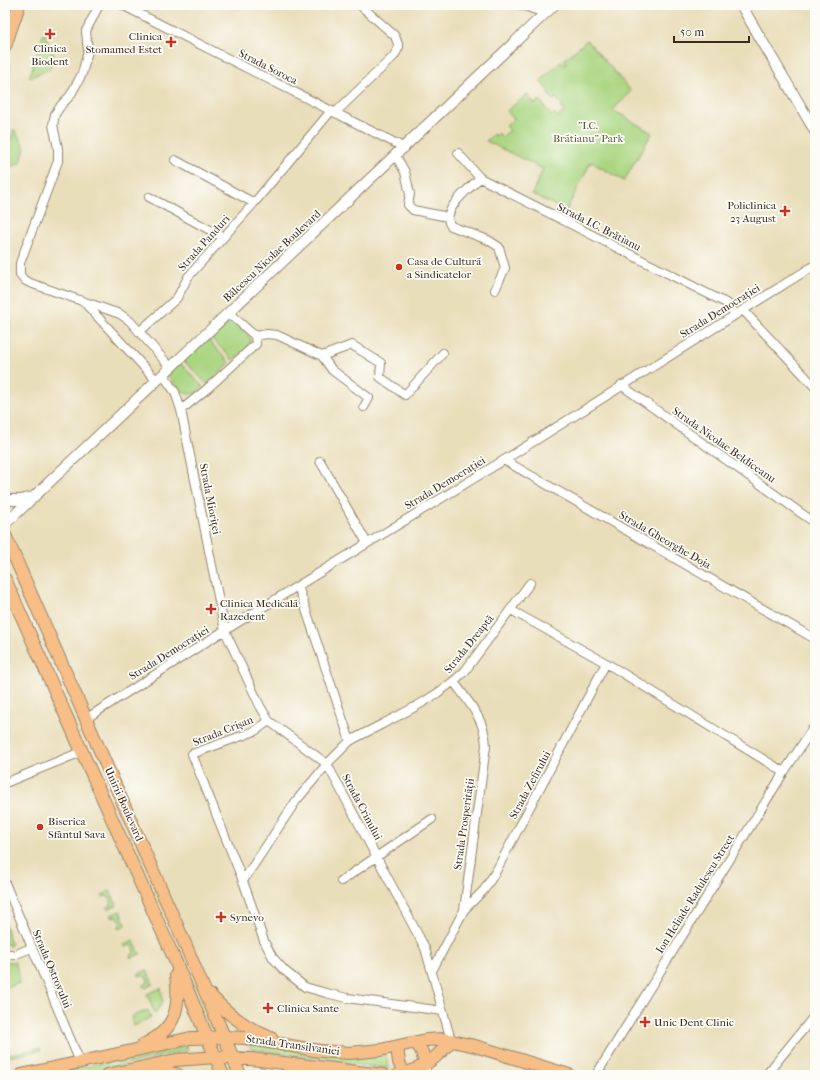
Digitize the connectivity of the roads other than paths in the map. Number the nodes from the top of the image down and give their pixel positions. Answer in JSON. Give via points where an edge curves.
{"nodes":[{"id":1,"x":19,"y":5,"type":"edge"},
{"id":2,"x":99,"y":5,"type":"edge"},
{"id":3,"x":122,"y":5,"type":"edge"},
{"id":4,"x":361,"y":5,"type":"edge"},
{"id":5,"x":521,"y":5,"type":"edge"},
{"id":6,"x":554,"y":5,"type":"edge"},
{"id":7,"x":741,"y":5,"type":"edge"},
{"id":8,"x":545,"y":13,"type":"junction"},
{"id":9,"x":5,"y":46,"type":"edge"},
{"id":10,"x":333,"y":112,"type":"junction"},
{"id":11,"x":815,"y":131,"type":"edge"},
{"id":12,"x":405,"y":148,"type":"junction"},
{"id":13,"x":458,"y":153,"type":"dead end"},
{"id":14,"x":396,"y":156,"type":"junction"},
{"id":15,"x":175,"y":160,"type":"dead end"},
{"id":16,"x":480,"y":178,"type":"junction"},
{"id":17,"x":149,"y":197,"type":"dead end"},
{"id":18,"x":254,"y":203,"type":"junction"},
{"id":19,"x":448,"y":217,"type":"junction"},
{"id":20,"x":224,"y":237,"type":"junction"},
{"id":21,"x":815,"y":265,"type":"edge"},
{"id":22,"x":495,"y":290,"type":"dead end"},
{"id":23,"x":81,"y":299,"type":"junction"},
{"id":24,"x":743,"y":310,"type":"junction"},
{"id":25,"x":229,"y":313,"type":"junction"},
{"id":26,"x":735,"y":315,"type":"junction"},
{"id":27,"x":139,"y":332,"type":"junction"},
{"id":28,"x":255,"y":336,"type":"junction"},
{"id":29,"x":443,"y":353,"type":"dead end"},
{"id":30,"x":322,"y":356,"type":"junction"},
{"id":31,"x":171,"y":368,"type":"junction"},
{"id":32,"x":160,"y":378,"type":"junction"},
{"id":33,"x":621,"y":385,"type":"junction"},
{"id":34,"x":815,"y":387,"type":"edge"},
{"id":35,"x":364,"y":407,"type":"dead end"},
{"id":36,"x":181,"y":410,"type":"junction"},
{"id":37,"x":504,"y":460,"type":"junction"},
{"id":38,"x":320,"y":461,"type":"dead end"},
{"id":39,"x":33,"y":498,"type":"junction"},
{"id":40,"x":5,"y":500,"type":"edge"},
{"id":41,"x":815,"y":523,"type":"edge"},
{"id":42,"x":5,"y":524,"type":"edge"},
{"id":43,"x":5,"y":535,"type":"edge"},
{"id":44,"x":367,"y":543,"type":"junction"},
{"id":45,"x":5,"y":580,"type":"edge"},
{"id":46,"x":530,"y":583,"type":"dead end"},
{"id":47,"x":298,"y":586,"type":"junction"},
{"id":48,"x":511,"y":610,"type":"junction"},
{"id":49,"x":225,"y":631,"type":"junction"},
{"id":50,"x":815,"y":638,"type":"edge"},
{"id":51,"x":606,"y":663,"type":"junction"},
{"id":52,"x":454,"y":682,"type":"junction"},
{"id":53,"x":87,"y":718,"type":"junction"},
{"id":54,"x":269,"y":721,"type":"junction"},
{"id":55,"x":815,"y":725,"type":"edge"},
{"id":56,"x":350,"y":741,"type":"junction"},
{"id":57,"x":81,"y":752,"type":"junction"},
{"id":58,"x":327,"y":764,"type":"junction"},
{"id":59,"x":784,"y":772,"type":"junction"},
{"id":60,"x":5,"y":783,"type":"edge"},
{"id":61,"x":432,"y":818,"type":"dead end"},
{"id":62,"x":376,"y":856,"type":"junction"},
{"id":63,"x":243,"y":881,"type":"junction"},
{"id":64,"x":341,"y":881,"type":"dead end"},
{"id":65,"x":5,"y":883,"type":"edge"},
{"id":66,"x":464,"y":910,"type":"junction"},
{"id":67,"x":31,"y":948,"type":"junction"},
{"id":68,"x":5,"y":953,"type":"edge"},
{"id":69,"x":174,"y":958,"type":"junction"},
{"id":70,"x":432,"y":970,"type":"junction"},
{"id":71,"x":204,"y":989,"type":"junction"},
{"id":72,"x":443,"y":1011,"type":"junction"},
{"id":73,"x":815,"y":1015,"type":"edge"},
{"id":74,"x":224,"y":1036,"type":"junction"},
{"id":75,"x":207,"y":1037,"type":"junction"},
{"id":76,"x":451,"y":1040,"type":"junction"},
{"id":77,"x":416,"y":1042,"type":"junction"},
{"id":78,"x":397,"y":1047,"type":"junction"},
{"id":79,"x":298,"y":1048,"type":"junction"},
{"id":80,"x":131,"y":1051,"type":"junction"},
{"id":81,"x":216,"y":1057,"type":"junction"},
{"id":82,"x":233,"y":1058,"type":"junction"},
{"id":83,"x":80,"y":1062,"type":"junction"},
{"id":84,"x":298,"y":1065,"type":"junction"},
{"id":85,"x":146,"y":1066,"type":"junction"},
{"id":86,"x":426,"y":1069,"type":"edge"},
{"id":87,"x":21,"y":1075,"type":"edge"},
{"id":88,"x":107,"y":1075,"type":"edge"},
{"id":89,"x":178,"y":1075,"type":"edge"},
{"id":90,"x":223,"y":1075,"type":"edge"},
{"id":91,"x":240,"y":1075,"type":"edge"},
{"id":92,"x":286,"y":1075,"type":"edge"},
{"id":93,"x":383,"y":1075,"type":"edge"},
{"id":94,"x":402,"y":1075,"type":"edge"},
{"id":95,"x":569,"y":1075,"type":"edge"},
{"id":96,"x":596,"y":1075,"type":"edge"},
{"id":97,"x":766,"y":1075,"type":"edge"}],
"edges":[{"from":1,"to":9,"type":"main road"},
{"from":2,"to":23,"type":"street","via":[[86,31],[88,51],[82,74],[70,96],[55,114],[52,125],[58,148],[58,160],[19,269],[24,280]]},
{"from":3,"to":10,"type":"street","name":"Strada Soroca"},
{"from":4,"to":10,"type":"street","name":"Strada Panduri","via":[[395,36],[399,47],[394,56]]},
{"from":5,"to":8,"type":"street"},
{"from":6,"to":8,"type":"street","name":"Bălcescu Nicolae Boulevard"},
{"from":7,"to":11,"type":"street"},
{"from":8,"to":12,"type":"street","name":"Bălcescu Nicolae Boulevard"},
{"from":10,"to":12,"type":"street","name":"Strada Soroca"},
{"from":10,"to":18,"type":"street","name":"Strada Panduri"},
{"from":12,"to":14,"type":"street","name":"Bălcescu Nicolae Boulevard"},
{"from":13,"to":16,"type":"street","name":"Strada I.C. Brătianu"},
{"from":14,"to":19,"type":"street","via":[[405,172],[410,194],[408,205],[413,210]]},
{"from":14,"to":25,"type":"street","name":"Bălcescu Nicolae Boulevard"},
{"from":15,"to":18,"type":"street"},
{"from":16,"to":19,"type":"street","via":[[451,207]]},
{"from":16,"to":26,"type":"street","name":"Strada I.C. Brătianu","via":[[728,304]]},
{"from":17,"to":20,"type":"street"},
{"from":18,"to":20,"type":"street","name":"Strada Panduri"},
{"from":19,"to":22,"type":"street","via":[[451,226],[488,240],[499,247],[505,268]]},
{"from":20,"to":27,"type":"street","name":"Strada Panduri","via":[[184,281],[177,298]]},
{"from":21,"to":24,"type":"street","name":"Strada Democrației"},
{"from":23,"to":27,"type":"street","via":[[120,314]]},
{"from":23,"to":32,"type":"street"},
{"from":24,"to":26,"type":"street","name":"Strada Democrației"},
{"from":24,"to":34,"type":"street"},
{"from":25,"to":28,"type":"street"},
{"from":25,"to":31,"type":"street","name":"Bălcescu Nicolae Boulevard"},
{"from":26,"to":33,"type":"street","name":"Strada Democrației"},
{"from":27,"to":31,"type":"street"},
{"from":28,"to":30,"type":"street","via":[[277,335]]},
{"from":28,"to":36,"type":"street","via":[[256,344],[250,351]]},
{"from":29,"to":30,"type":"street","via":[[405,395],[380,377],[381,363],[352,345]]},
{"from":30,"to":35,"type":"street","via":[[332,370],[369,398]]},
{"from":31,"to":32,"type":"street","name":"Bălcescu Nicolae Boulevard"},
{"from":32,"to":36,"type":"street","name":"Strada Mioriței","via":[[175,392]]},
{"from":32,"to":39,"type":"street","name":"Bălcescu Nicolae Boulevard"},
{"from":33,"to":37,"type":"street","name":"Strada Democrației"},
{"from":33,"to":41,"type":"street","name":"Strada Nicolae Beldiceanu"},
{"from":36,"to":49,"type":"street","name":"Strada Mioriței"},
{"from":37,"to":44,"type":"street","name":"Strada Democrației"},
{"from":37,"to":50,"type":"street","name":"Strada Gheorghe Doja"},
{"from":38,"to":44,"type":"street"},
{"from":39,"to":40,"type":"street"},
{"from":39,"to":42,"type":"street","name":"Bălcescu Nicolae Boulevard"},
{"from":43,"to":53,"type":"main road","name":"Unirii Boulevard"},
{"from":44,"to":47,"type":"street","name":"Strada Democrației"},
{"from":45,"to":57,"type":"main road","name":"Unirii Boulevard"},
{"from":46,"to":48,"type":"street","name":"Strada Dreaptă"},
{"from":47,"to":49,"type":"street","name":"Strada Democrației"},
{"from":47,"to":56,"type":"street"},
{"from":48,"to":51,"type":"street"},
{"from":48,"to":52,"type":"street","name":"Strada Dreaptă"},
{"from":49,"to":53,"type":"street","name":"Strada Democrației"},
{"from":49,"to":54,"type":"street","name":"Strada Crișan"},
{"from":51,"to":59,"type":"street"},
{"from":51,"to":66,"type":"street","name":"Strada Zefirului","via":[[495,873],[484,890]]},
{"from":52,"to":56,"type":"street","name":"Strada Dreaptă"},
{"from":52,"to":66,"type":"street","name":"Strada Prosperității","via":[[476,714],[485,733],[486,746]]},
{"from":53,"to":71,"type":"main road","name":"Unirii Boulevard"},
{"from":54,"to":58,"type":"street"},
{"from":54,"to":63,"type":"street","name":"Strada Crișan","via":[[255,731],[192,754]]},
{"from":55,"to":59,"type":"street","name":"Ion Heliade Radulescu Street"},
{"from":56,"to":58,"type":"street"},
{"from":57,"to":60,"type":"street"},
{"from":57,"to":69,"type":"main road","name":"Unirii Boulevard"},
{"from":58,"to":62,"type":"street","name":"Strada Crinului"},
{"from":58,"to":63,"type":"street","via":[[296,801]]},
{"from":59,"to":96,"type":"street","name":"Ion Heliade Radulescu Street"},
{"from":61,"to":62,"type":"street"},
{"from":62,"to":64,"type":"street"},
{"from":62,"to":70,"type":"street","name":"Strada Crinului","via":[[424,948]]},
{"from":63,"to":72,"type":"street","name":"Strada Crișan","via":[[264,941],[273,958],[285,972],[305,986],[346,998]]},
{"from":65,"to":67,"type":"street","name":"Strada Ostrovului"},
{"from":66,"to":70,"type":"street","name":"Strada Prosperității"},
{"from":67,"to":68,"type":"street","via":[[14,955]]},
{"from":67,"to":83,"type":"street","name":"Strada Ostrovului"},
{"from":69,"to":75,"type":"main road","name":"Unirii Boulevard"},
{"from":69,"to":80,"type":"main road","via":[[179,998],[173,1019],[164,1032]]},
{"from":70,"to":72,"type":"street","name":"Strada Crinului"},
{"from":71,"to":74,"type":"main road","name":"Unirii Boulevard"},
{"from":71,"to":79,"type":"main road","via":[[241,1024]]},
{"from":72,"to":76,"type":"street","name":"Strada Crinului"},
{"from":73,"to":97,"type":"street"},
{"from":74,"to":75,"type":"main road","name":"Strada Transilvaniei"},
{"from":74,"to":79,"type":"main road","name":"Strada Transilvaniei"},
{"from":74,"to":82,"type":"main road","name":"Unirii Boulevard"},
{"from":75,"to":80,"type":"main road","name":"Strada Transilvaniei"},
{"from":75,"to":81,"type":"main road","name":"Unirii Boulevard"},
{"from":76,"to":77,"type":"main road","name":"Strada Transilvaniei","via":[[432,1039]]},
{"from":76,"to":86,"type":"main road"},
{"from":76,"to":95,"type":"main road","name":"Strada Transilvaniei"},
{"from":77,"to":78,"type":"main road","name":"Strada Transilvaniei"},
{"from":77,"to":86,"type":"main road","via":[[422,1052]]},
{"from":78,"to":79,"type":"main road","name":"Strada Transilvaniei","via":[[350,1053]]},
{"from":78,"to":94,"type":"main road"},
{"from":80,"to":83,"type":"main road"},
{"from":81,"to":82,"type":"main road","name":"Strada Transilvaniei"},
{"from":81,"to":85,"type":"main road","name":"Strada Transilvaniei","via":[[189,1058]]},
{"from":81,"to":90,"type":"main road","name":"Unirii Boulevard"},
{"from":82,"to":84,"type":"main road","name":"Strada Transilvaniei"},
{"from":82,"to":91,"type":"main road","name":"Unirii Boulevard"},
{"from":83,"to":87,"type":"main road"},
{"from":84,"to":92,"type":"main road"},
{"from":84,"to":93,"type":"main road","name":"Strada Transilvaniei"},
{"from":85,"to":88,"type":"main road","name":"Strada Transilvaniei"},
{"from":85,"to":89,"type":"main road"},
{"from":86,"to":94,"type":"main road"}]}
